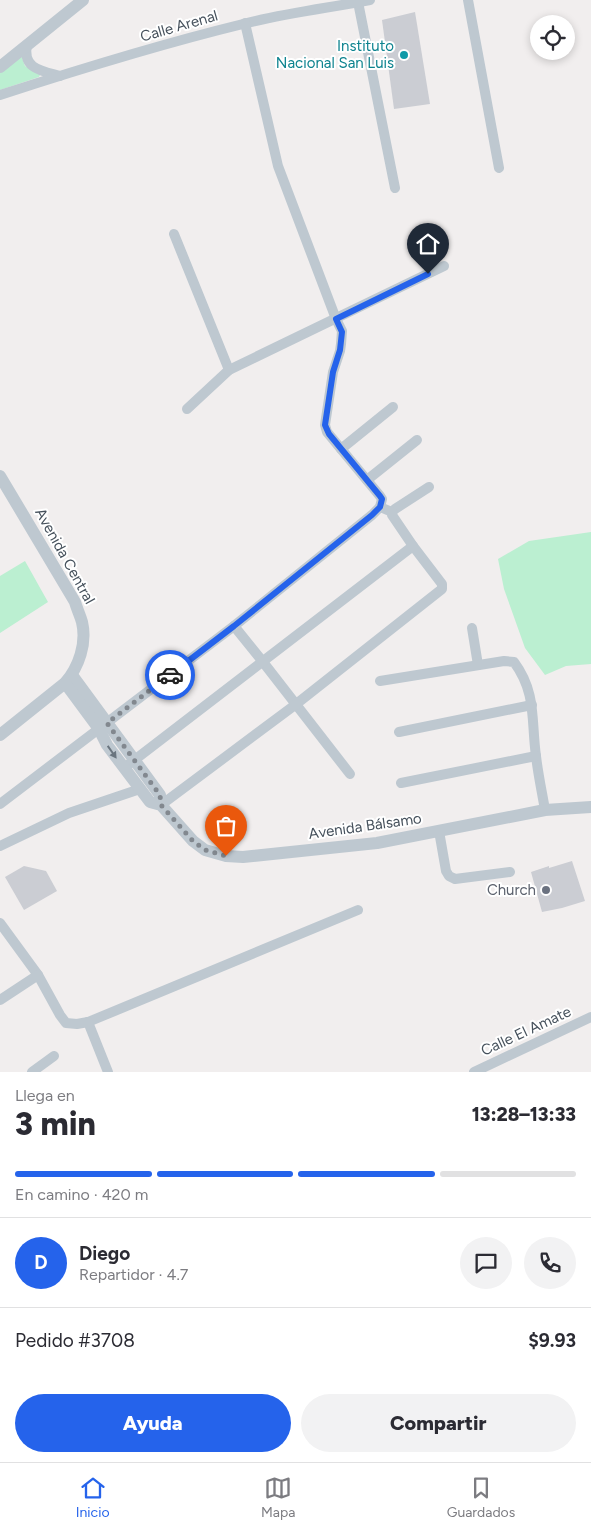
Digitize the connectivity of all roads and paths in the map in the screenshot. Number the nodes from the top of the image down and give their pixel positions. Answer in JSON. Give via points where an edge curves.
{"nodes":[{"id":1,"x":84,"y":0,"type":"edge"},
{"id":2,"x":370,"y":0,"type":"edge"},
{"id":3,"x":468,"y":0,"type":"edge"},
{"id":4,"x":358,"y":2,"type":"junction"},
{"id":5,"x":245,"y":23,"type":"junction"},
{"id":6,"x":27,"y":45,"type":"junction"},
{"id":7,"x":0,"y":67,"type":"edge"},
{"id":8,"x":60,"y":76,"type":"junction"},
{"id":9,"x":0,"y":95,"type":"edge"},
{"id":10,"x":499,"y":168,"type":"dead end"},
{"id":11,"x":395,"y":188,"type":"dead end"},
{"id":12,"x":174,"y":234,"type":"dead end"},
{"id":13,"x":444,"y":266,"type":"dead end"},
{"id":14,"x":336,"y":319,"type":"junction"},
{"id":15,"x":229,"y":370,"type":"junction"},
{"id":16,"x":393,"y":407,"type":"dead end"},
{"id":17,"x":187,"y":409,"type":"dead end"},
{"id":18,"x":417,"y":440,"type":"dead end"},
{"id":19,"x":341,"y":449,"type":"junction"},
{"id":20,"x":0,"y":476,"type":"edge"},
{"id":21,"x":366,"y":480,"type":"junction"},
{"id":22,"x":429,"y":487,"type":"dead end"},
{"id":23,"x":380,"y":507,"type":"junction"},
{"id":24,"x":392,"y":512,"type":"junction"},
{"id":25,"x":413,"y":546,"type":"junction"},
{"id":26,"x":234,"y":626,"type":"junction"},
{"id":27,"x":472,"y":628,"type":"dead end"},
{"id":28,"x":263,"y":662,"type":"junction"},
{"id":29,"x":478,"y":665,"type":"junction"},
{"id":30,"x":69,"y":679,"type":"junction"},
{"id":31,"x":380,"y":681,"type":"dead end"},
{"id":32,"x":295,"y":705,"type":"junction"},
{"id":33,"x":532,"y":705,"type":"junction"},
{"id":34,"x":103,"y":726,"type":"junction"},
{"id":35,"x":399,"y":732,"type":"dead end"},
{"id":36,"x":0,"y":735,"type":"edge"},
{"id":37,"x":536,"y":756,"type":"junction"},
{"id":38,"x":134,"y":760,"type":"junction"},
{"id":39,"x":124,"y":768,"type":"junction"},
{"id":40,"x":350,"y":774,"type":"dead end"},
{"id":41,"x":401,"y":783,"type":"dead end"},
{"id":42,"x":140,"y":789,"type":"junction"},
{"id":43,"x":0,"y":804,"type":"edge"},
{"id":44,"x":161,"y":805,"type":"junction"},
{"id":45,"x":591,"y":807,"type":"edge"},
{"id":46,"x":545,"y":810,"type":"junction"},
{"id":47,"x":439,"y":831,"type":"junction"},
{"id":48,"x":0,"y":846,"type":"edge"},
{"id":49,"x":510,"y":872,"type":"dead end"},
{"id":50,"x":358,"y":910,"type":"dead end"},
{"id":51,"x":0,"y":923,"type":"edge"},
{"id":52,"x":38,"y":975,"type":"junction"},
{"id":53,"x":0,"y":1000,"type":"edge"},
{"id":54,"x":591,"y":1017,"type":"edge"},
{"id":55,"x":88,"y":1022,"type":"junction"},
{"id":56,"x":54,"y":1056,"type":"dead end"},
{"id":57,"x":32,"y":1072,"type":"edge"},
{"id":58,"x":108,"y":1072,"type":"edge"},
{"id":59,"x":474,"y":1072,"type":"edge"}],
"edges":[{"from":1,"to":6,"type":"street"},
{"from":2,"to":4,"type":"street","name":"Calle Arenal"},
{"from":3,"to":10,"type":"street"},
{"from":4,"to":5,"type":"street","name":"Calle Arenal"},
{"from":4,"to":11,"type":"street"},
{"from":5,"to":8,"type":"street","name":"Calle Arenal"},
{"from":5,"to":14,"type":"street","via":[[278,166]]},
{"from":6,"to":7,"type":"street"},
{"from":6,"to":8,"type":"street","via":[[26,60],[30,65]]},
{"from":8,"to":9,"type":"street","name":"Calle Arenal"},
{"from":12,"to":15,"type":"street"},
{"from":13,"to":14,"type":"street"},
{"from":14,"to":15,"type":"street"},
{"from":14,"to":19,"type":"street","via":[[342,332],[341,344],[325,425]]},
{"from":15,"to":17,"type":"street"},
{"from":16,"to":19,"type":"street"},
{"from":18,"to":21,"type":"street"},
{"from":19,"to":21,"type":"street"},
{"from":20,"to":30,"type":"street","name":"Avenida Central","via":[[75,602],[83,623],[79,662]]},
{"from":21,"to":23,"type":"street","via":[[382,499]]},
{"from":22,"to":24,"type":"street"},
{"from":23,"to":24,"type":"street"},
{"from":23,"to":26,"type":"street"},
{"from":24,"to":25,"type":"street"},
{"from":25,"to":28,"type":"street"},
{"from":25,"to":32,"type":"street","via":[[442,584],[442,589]]},
{"from":26,"to":28,"type":"street"},
{"from":26,"to":34,"type":"street"},
{"from":27,"to":29,"type":"street"},
{"from":28,"to":32,"type":"street"},
{"from":28,"to":38,"type":"street"},
{"from":29,"to":31,"type":"street"},
{"from":29,"to":33,"type":"street","via":[[514,662]]},
{"from":30,"to":34,"type":"street","name":"Avenida Bálsamo"},
{"from":30,"to":36,"type":"street"},
{"from":32,"to":40,"type":"street"},
{"from":32,"to":44,"type":"street"},
{"from":33,"to":35,"type":"street"},
{"from":33,"to":37,"type":"street"},
{"from":34,"to":38,"type":"street","name":"Avenida Bálsamo"},
{"from":34,"to":39,"type":"street","name":"Avenida Bálsamo","one_way":true,"via":[[107,745]]},
{"from":34,"to":43,"type":"street"},
{"from":37,"to":41,"type":"street"},
{"from":37,"to":46,"type":"street"},
{"from":38,"to":39,"type":"street"},
{"from":38,"to":44,"type":"street","name":"Avenida Bálsamo","via":[[160,795]]},
{"from":39,"to":42,"type":"street","name":"Avenida Bálsamo"},
{"from":42,"to":44,"type":"street","name":"Avenida Bálsamo","via":[[150,802]]},
{"from":42,"to":48,"type":"street","via":[[69,813]]},
{"from":44,"to":47,"type":"street","name":"Avenida Bálsamo","via":[[193,841],[205,850],[226,856],[376,843]]},
{"from":45,"to":46,"type":"street","name":"Avenida Bálsamo"},
{"from":46,"to":47,"type":"street","name":"Avenida Bálsamo"},
{"from":47,"to":49,"type":"street","via":[[449,876],[455,879]]},
{"from":50,"to":55,"type":"street"},
{"from":51,"to":52,"type":"street"},
{"from":52,"to":53,"type":"street"},
{"from":52,"to":55,"type":"street","via":[[66,1023]]},
{"from":54,"to":59,"type":"street","name":"Calle El Amate"},
{"from":55,"to":58,"type":"street"},
{"from":56,"to":57,"type":"street"}]}
